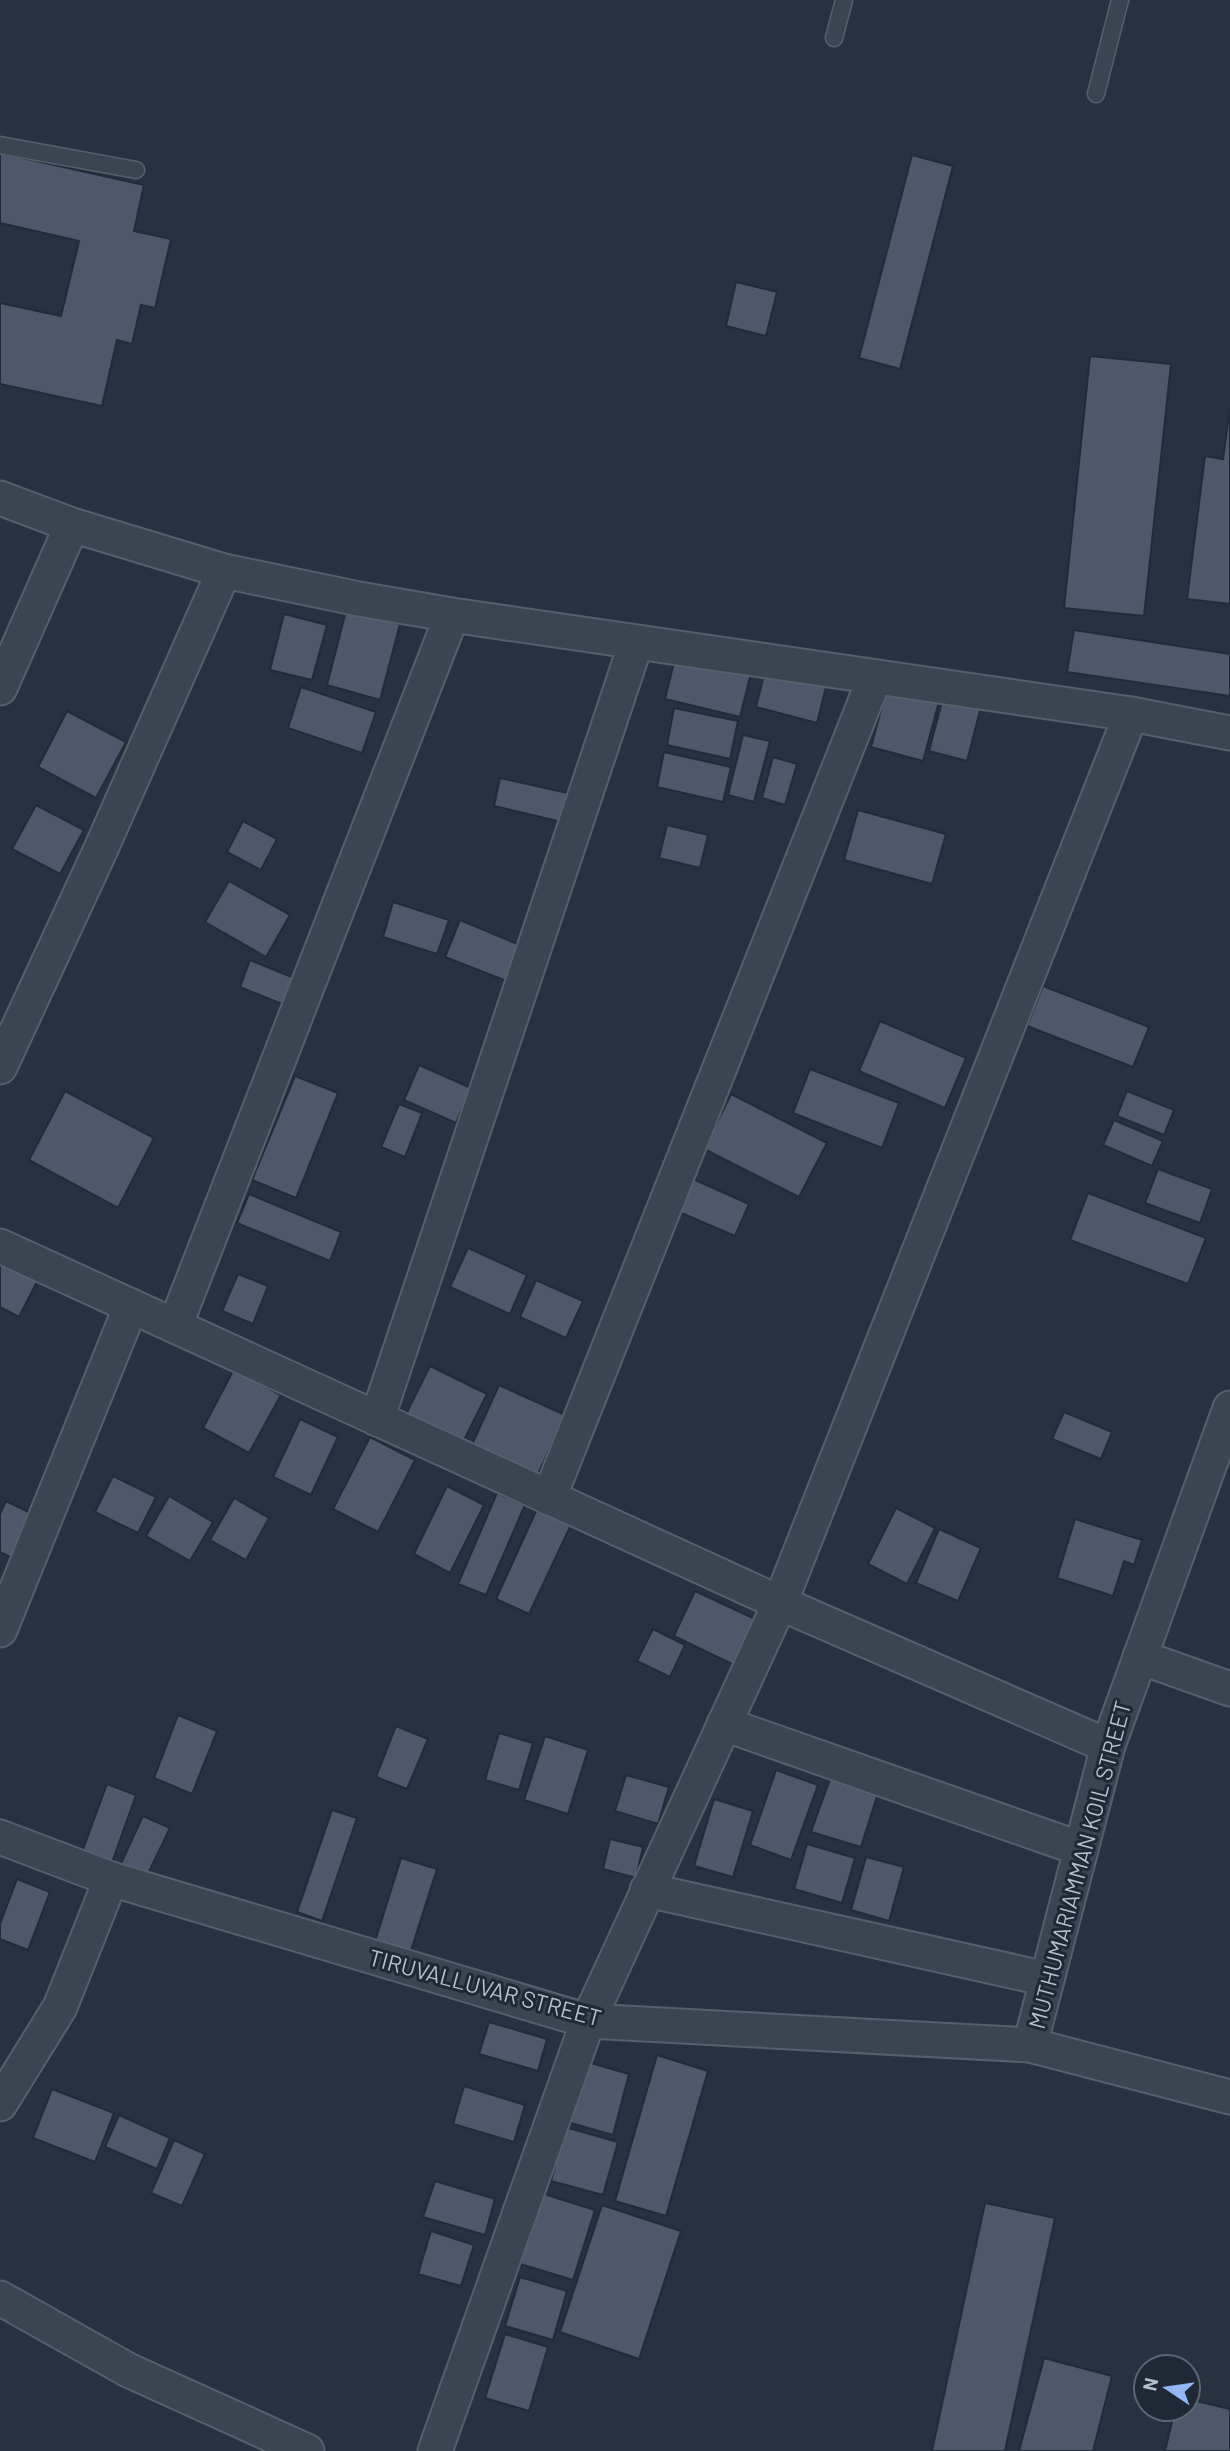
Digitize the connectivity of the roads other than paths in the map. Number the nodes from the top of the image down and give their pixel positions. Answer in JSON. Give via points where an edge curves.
{"nodes":[{"id":1,"x":844,"y":0,"type":"edge"},
{"id":2,"x":1120,"y":0,"type":"edge"},
{"id":3,"x":834,"y":38,"type":"dead end"},
{"id":4,"x":1096,"y":94,"type":"dead end"},
{"id":5,"x":0,"y":145,"type":"edge"},
{"id":6,"x":136,"y":170,"type":"dead end"},
{"id":7,"x":0,"y":498,"type":"edge"},
{"id":8,"x":72,"y":525,"type":"junction"},
{"id":9,"x":224,"y":571,"type":"junction"},
{"id":10,"x":452,"y":615,"type":"junction"},
{"id":11,"x":636,"y":643,"type":"junction"},
{"id":12,"x":875,"y":677,"type":"junction"},
{"id":13,"x":0,"y":688,"type":"edge"},
{"id":14,"x":1131,"y":713,"type":"junction"},
{"id":15,"x":1230,"y":733,"type":"edge"},
{"id":16,"x":0,"y":1067,"type":"edge"},
{"id":17,"x":0,"y":1246,"type":"edge"},
{"id":18,"x":131,"y":1306,"type":"junction"},
{"id":19,"x":175,"y":1326,"type":"junction"},
{"id":20,"x":1230,"y":1408,"type":"edge"},
{"id":21,"x":377,"y":1419,"type":"junction"},
{"id":22,"x":549,"y":1498,"type":"junction"},
{"id":23,"x":780,"y":1603,"type":"junction"},
{"id":24,"x":0,"y":1630,"type":"edge"},
{"id":25,"x":1140,"y":1657,"type":"junction"},
{"id":26,"x":1230,"y":1689,"type":"edge"},
{"id":27,"x":724,"y":1724,"type":"junction"},
{"id":28,"x":1108,"y":1746,"type":"junction"},
{"id":29,"x":0,"y":1837,"type":"edge"},
{"id":30,"x":1081,"y":1849,"type":"junction"},
{"id":31,"x":111,"y":1879,"type":"junction"},
{"id":32,"x":648,"y":1890,"type":"junction"},
{"id":33,"x":1047,"y":1979,"type":"junction"},
{"id":34,"x":588,"y":2021,"type":"junction"},
{"id":35,"x":1030,"y":2045,"type":"junction"},
{"id":36,"x":1230,"y":2097,"type":"edge"},
{"id":37,"x":0,"y":2104,"type":"edge"},
{"id":38,"x":0,"y":2298,"type":"edge"},
{"id":39,"x":307,"y":2451,"type":"edge"},
{"id":40,"x":435,"y":2451,"type":"edge"}],
"edges":[{"from":1,"to":3,"type":"lane"},
{"from":2,"to":4,"type":"lane"},
{"from":5,"to":6,"type":"lane"},
{"from":7,"to":8,"type":"street"},
{"from":8,"to":9,"type":"street"},
{"from":8,"to":13,"type":"street"},
{"from":9,"to":10,"type":"street"},
{"from":9,"to":16,"type":"street"},
{"from":10,"to":11,"type":"street"},
{"from":10,"to":19,"type":"street"},
{"from":11,"to":12,"type":"street"},
{"from":11,"to":21,"type":"street"},
{"from":12,"to":14,"type":"street"},
{"from":12,"to":22,"type":"street"},
{"from":14,"to":15,"type":"street"},
{"from":14,"to":23,"type":"street"},
{"from":17,"to":18,"type":"street"},
{"from":18,"to":19,"type":"street"},
{"from":18,"to":24,"type":"street"},
{"from":19,"to":21,"type":"street"},
{"from":20,"to":25,"type":"street","name":"MUTHUMARIAMMAN KOIL STREET"},
{"from":21,"to":22,"type":"street"},
{"from":22,"to":23,"type":"street"},
{"from":23,"to":27,"type":"street"},
{"from":23,"to":28,"type":"street"},
{"from":25,"to":26,"type":"street"},
{"from":25,"to":28,"type":"street","name":"MUTHUMARIAMMAN KOIL STREET"},
{"from":27,"to":30,"type":"street"},
{"from":27,"to":32,"type":"street"},
{"from":28,"to":30,"type":"street","name":"MUTHUMARIAMMAN KOIL STREET"},
{"from":29,"to":31,"type":"street","name":"TIRUVALLUVAR STREET"},
{"from":30,"to":33,"type":"street","name":"MUTHUMARIAMMAN KOIL STREET"},
{"from":31,"to":34,"type":"street","name":"TIRUVALLUVAR STREET"},
{"from":31,"to":37,"type":"street","via":[[60,2007]]},
{"from":32,"to":33,"type":"street"},
{"from":32,"to":34,"type":"street"},
{"from":33,"to":35,"type":"street","name":"MUTHUMARIAMMAN KOIL STREET"},
{"from":34,"to":35,"type":"street","name":"TIRUVALLUVAR STREET"},
{"from":34,"to":40,"type":"street"},
{"from":35,"to":36,"type":"street","name":"TIRUVALLUVAR STREET"},
{"from":38,"to":39,"type":"street","via":[[128,2370]]}]}
